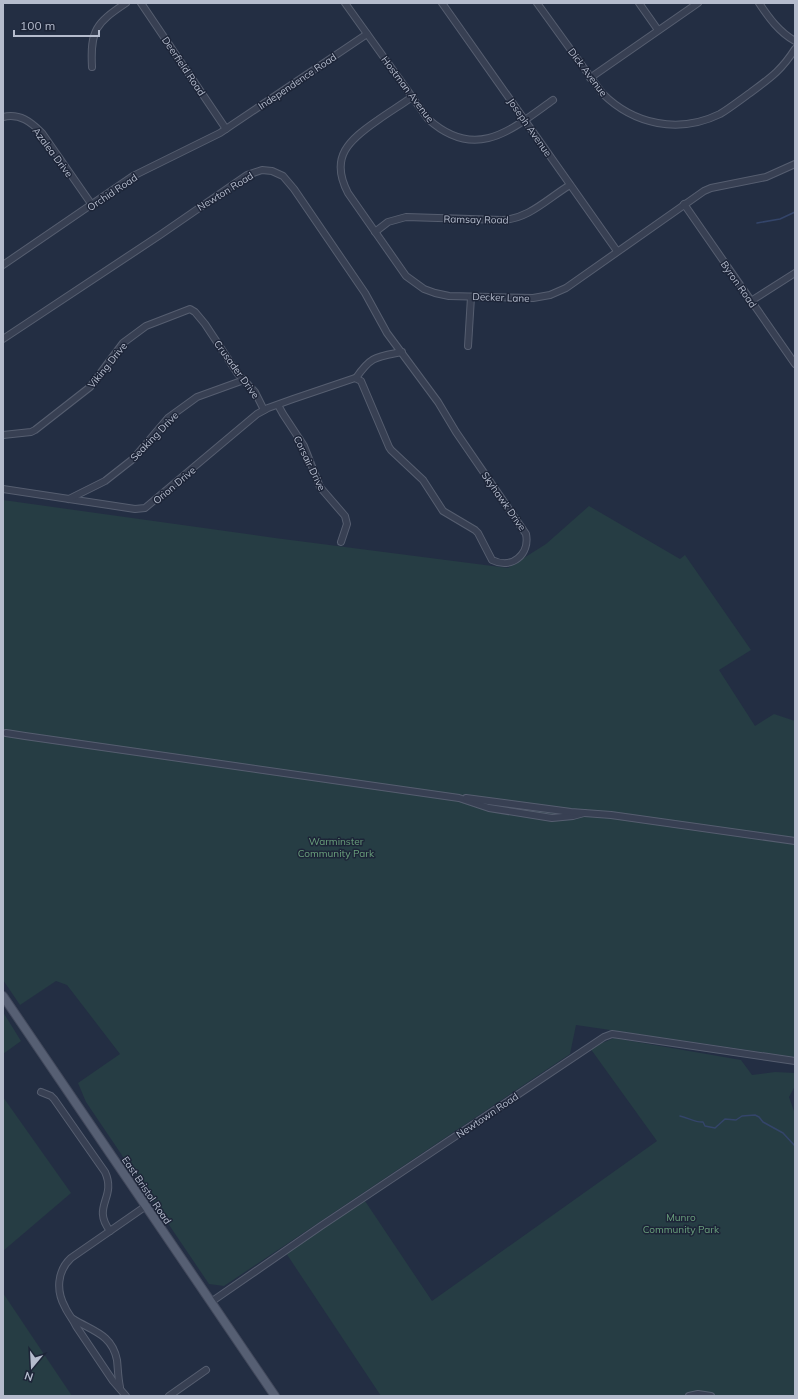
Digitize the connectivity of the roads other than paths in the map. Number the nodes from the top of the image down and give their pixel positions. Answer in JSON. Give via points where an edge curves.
{"nodes":[{"id":1,"x":126,"y":3,"type":"edge"},
{"id":2,"x":141,"y":3,"type":"edge"},
{"id":3,"x":345,"y":3,"type":"edge"},
{"id":4,"x":442,"y":3,"type":"edge"},
{"id":5,"x":537,"y":3,"type":"edge"},
{"id":6,"x":639,"y":3,"type":"edge"},
{"id":7,"x":698,"y":3,"type":"edge"},
{"id":8,"x":760,"y":3,"type":"edge"},
{"id":9,"x":658,"y":30,"type":"junction"},
{"id":10,"x":367,"y":34,"type":"junction"},
{"id":11,"x":795,"y":41,"type":"edge"},
{"id":12,"x":795,"y":49,"type":"edge"},
{"id":13,"x":92,"y":67,"type":"dead end"},
{"id":14,"x":590,"y":78,"type":"junction"},
{"id":15,"x":412,"y":97,"type":"junction"},
{"id":16,"x":553,"y":100,"type":"dead end"},
{"id":17,"x":3,"y":117,"type":"edge"},
{"id":18,"x":525,"y":120,"type":"junction"},
{"id":19,"x":226,"y":129,"type":"junction"},
{"id":20,"x":795,"y":164,"type":"edge"},
{"id":21,"x":570,"y":185,"type":"junction"},
{"id":22,"x":684,"y":204,"type":"junction"},
{"id":23,"x":92,"y":205,"type":"junction"},
{"id":24,"x":375,"y":232,"type":"junction"},
{"id":25,"x":617,"y":252,"type":"junction"},
{"id":26,"x":3,"y":265,"type":"edge"},
{"id":27,"x":795,"y":273,"type":"edge"},
{"id":28,"x":471,"y":297,"type":"junction"},
{"id":29,"x":751,"y":301,"type":"junction"},
{"id":30,"x":194,"y":310,"type":"joint"},
{"id":31,"x":3,"y":339,"type":"edge"},
{"id":32,"x":396,"y":344,"type":"joint"},
{"id":33,"x":468,"y":346,"type":"dead end"},
{"id":34,"x":402,"y":352,"type":"junction"},
{"id":35,"x":795,"y":364,"type":"edge"},
{"id":36,"x":358,"y":378,"type":"junction"},
{"id":37,"x":244,"y":380,"type":"junction"},
{"id":38,"x":278,"y":405,"type":"junction"},
{"id":39,"x":264,"y":410,"type":"junction"},
{"id":40,"x":3,"y":435,"type":"edge"},
{"id":41,"x":3,"y":490,"type":"edge"},
{"id":42,"x":69,"y":500,"type":"junction"},
{"id":43,"x":341,"y":542,"type":"dead end"},
{"id":44,"x":6,"y":732,"type":"dead end"},
{"id":45,"x":795,"y":841,"type":"edge"},
{"id":46,"x":3,"y":996,"type":"edge"},
{"id":47,"x":795,"y":1061,"type":"edge"},
{"id":48,"x":41,"y":1092,"type":"dead end"},
{"id":49,"x":146,"y":1206,"type":"junction"},
{"id":50,"x":110,"y":1231,"type":"junction"},
{"id":51,"x":211,"y":1302,"type":"junction"},
{"id":52,"x":73,"y":1319,"type":"junction"},
{"id":53,"x":206,"y":1370,"type":"dead end"},
{"id":54,"x":120,"y":1388,"type":"junction"},
{"id":55,"x":126,"y":1396,"type":"edge"},
{"id":56,"x":169,"y":1396,"type":"edge"},
{"id":57,"x":275,"y":1396,"type":"edge"},
{"id":58,"x":689,"y":1396,"type":"edge"},
{"id":59,"x":711,"y":1396,"type":"edge"}],
"edges":[{"from":1,"to":13,"type":"street","via":[[104,19],[96,30],[93,39]]},
{"from":2,"to":19,"type":"street","name":"Deerfield Road"},
{"from":3,"to":10,"type":"street","name":"Hostman Avenue"},
{"from":4,"to":18,"type":"street","name":"Joseph Avenue"},
{"from":5,"to":14,"type":"street","name":"Dick Avenue"},
{"from":6,"to":9,"type":"street"},
{"from":7,"to":9,"type":"street"},
{"from":8,"to":11,"type":"street","via":[[780,31]]},
{"from":9,"to":14,"type":"street"},
{"from":10,"to":15,"type":"street","name":"Hostman Avenue"},
{"from":10,"to":19,"type":"street","name":"Independence Road"},
{"from":12,"to":14,"type":"street","name":"Dick Avenue","via":[[777,73],[735,104],[702,121],[685,124],[651,122],[628,113],[608,98]]},
{"from":15,"to":18,"type":"street","name":"Hostman Avenue","via":[[436,126],[460,138],[495,137]]},
{"from":15,"to":24,"type":"street","name":"Decker Lane","via":[[356,136],[342,158],[340,171],[344,185]]},
{"from":16,"to":18,"type":"street","name":"Hostman Avenue"},
{"from":17,"to":23,"type":"street","name":"Azalea Drive","via":[[18,116],[36,127]]},
{"from":18,"to":21,"type":"street","name":"Joseph Avenue"},
{"from":19,"to":23,"type":"street","name":"Orchid Road","via":[[133,176]]},
{"from":20,"to":22,"type":"street","name":"Decker Lane","via":[[766,177],[711,188]]},
{"from":21,"to":24,"type":"street","name":"Ramsay Road","via":[[530,213],[516,219],[406,217],[388,222]]},
{"from":21,"to":25,"type":"street","name":"Joseph Avenue"},
{"from":22,"to":25,"type":"street","name":"Decker Lane"},
{"from":22,"to":29,"type":"street","name":"Byron Road"},
{"from":23,"to":26,"type":"street","name":"Orchid Road"},
{"from":24,"to":28,"type":"street","name":"Decker Lane","via":[[406,276],[415,283],[441,294]]},
{"from":25,"to":28,"type":"street","name":"Decker Lane","via":[[566,288],[550,296]]},
{"from":27,"to":29,"type":"street"},
{"from":28,"to":33,"type":"street"},
{"from":29,"to":35,"type":"street","name":"Byron Road"},
{"from":30,"to":37,"type":"street","name":"Crusader Drive"},
{"from":30,"to":40,"type":"street","name":"Viking Drive","via":[[187,310],[146,326],[123,343],[90,387],[35,430]]},
{"from":31,"to":32,"type":"street","name":"Newton Road","via":[[234,183],[254,172],[267,170],[283,176],[294,189],[365,293]]},
{"from":32,"to":34,"type":"street","name":"Skyhawk Drive"},
{"from":34,"to":36,"type":"street","via":[[371,360]]},
{"from":34,"to":36,"type":"street","name":"Skyhawk Drive","via":[[526,534],[527,546],[517,559],[507,562],[492,560],[475,530],[443,511],[423,480],[388,447],[365,389]]},
{"from":36,"to":38,"type":"street"},
{"from":37,"to":39,"type":"street","name":"Crusader Drive","via":[[255,392]]},
{"from":37,"to":42,"type":"street","name":"Seaking Drive","via":[[197,397],[168,418],[133,459],[105,481]]},
{"from":38,"to":39,"type":"street","name":"Orion Drive"},
{"from":38,"to":43,"type":"street","name":"Corsair Drive","via":[[304,446],[320,488],[345,516],[347,524]]},
{"from":39,"to":42,"type":"street","name":"Orion Drive","via":[[145,508],[135,509]]},
{"from":41,"to":42,"type":"street","name":"Orion Drive"},
{"from":44,"to":45,"type":"street","via":[[458,798],[489,808],[552,818],[584,813],[611,815]]},
{"from":46,"to":49,"type":"main road","name":"East Bristol Road"},
{"from":47,"to":51,"type":"street","name":"Newtown Road","via":[[619,1034],[604,1037]]},
{"from":48,"to":50,"type":"street","via":[[54,1099],[108,1178],[109,1187],[102,1213]]},
{"from":49,"to":50,"type":"street"},
{"from":49,"to":51,"type":"main road","name":"East Bristol Road"},
{"from":50,"to":52,"type":"street","via":[[71,1258],[62,1272],[59,1293]]},
{"from":51,"to":57,"type":"main road","name":"East Bristol Road"},
{"from":52,"to":54,"type":"street"},
{"from":52,"to":54,"type":"street","via":[[96,1330],[109,1342],[116,1358]]},
{"from":53,"to":56,"type":"street"},
{"from":54,"to":55,"type":"street"},
{"from":58,"to":59,"type":"street"}]}
